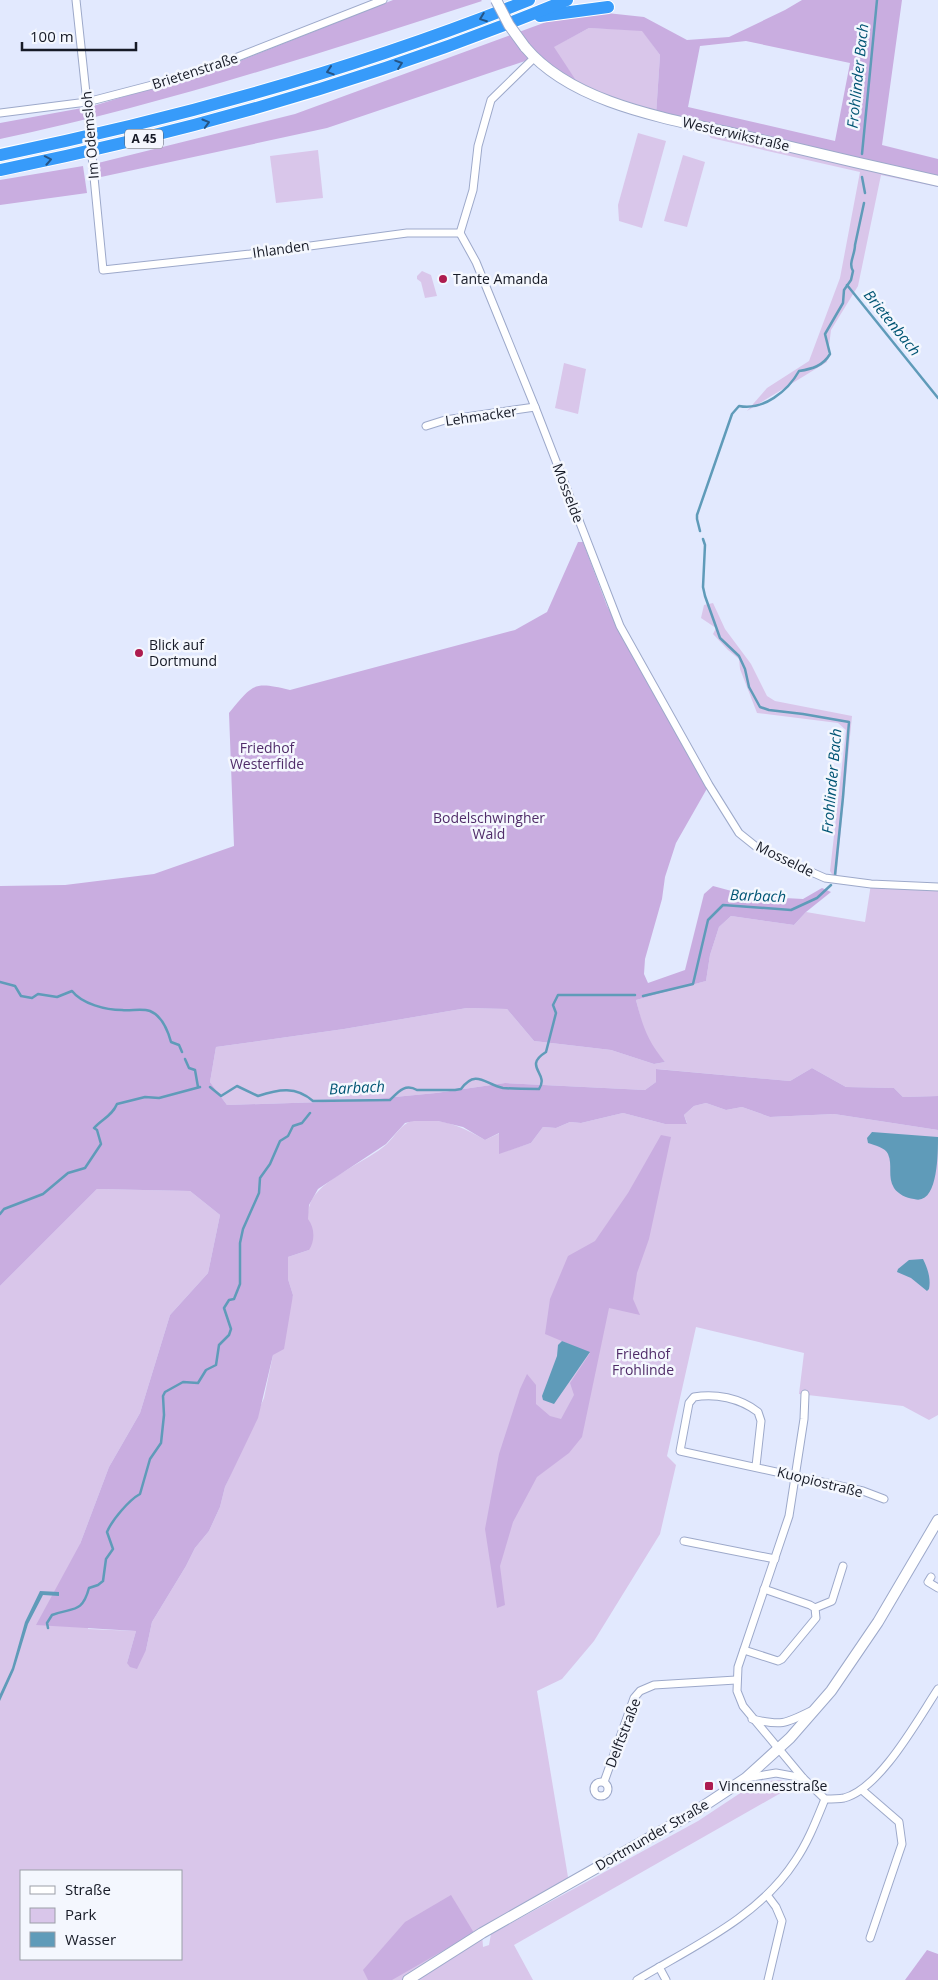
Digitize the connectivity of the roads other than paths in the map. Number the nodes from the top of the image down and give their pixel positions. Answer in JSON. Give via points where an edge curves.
{"nodes":[{"id":1,"x":76,"y":0,"type":"edge"},
{"id":2,"x":383,"y":0,"type":"edge"},
{"id":3,"x":496,"y":0,"type":"edge"},
{"id":4,"x":528,"y":0,"type":"edge"},
{"id":5,"x":567,"y":0,"type":"edge"},
{"id":6,"x":608,"y":7,"type":"dead end"},
{"id":7,"x":525,"y":17,"type":"junction"},
{"id":8,"x":534,"y":58,"type":"junction"},
{"id":9,"x":87,"y":102,"type":"junction"},
{"id":10,"x":0,"y":113,"type":"edge"},
{"id":11,"x":0,"y":155,"type":"edge"},
{"id":12,"x":0,"y":170,"type":"edge"},
{"id":13,"x":938,"y":182,"type":"edge"},
{"id":14,"x":460,"y":232,"type":"junction"},
{"id":15,"x":103,"y":270,"type":"joint"},
{"id":16,"x":535,"y":407,"type":"junction"},
{"id":17,"x":426,"y":426,"type":"dead end"},
{"id":18,"x":938,"y":887,"type":"edge"},
{"id":19,"x":805,"y":1394,"type":"dead end"},
{"id":20,"x":756,"y":1466,"type":"junction"},
{"id":21,"x":796,"y":1475,"type":"junction"},
{"id":22,"x":884,"y":1499,"type":"dead end"},
{"id":23,"x":938,"y":1520,"type":"edge"},
{"id":24,"x":684,"y":1541,"type":"dead end"},
{"id":25,"x":775,"y":1559,"type":"junction"},
{"id":26,"x":843,"y":1566,"type":"dead end"},
{"id":27,"x":931,"y":1577,"type":"dead end"},
{"id":28,"x":938,"y":1588,"type":"edge"},
{"id":29,"x":764,"y":1589,"type":"junction"},
{"id":30,"x":814,"y":1608,"type":"junction"},
{"id":31,"x":744,"y":1650,"type":"junction"},
{"id":32,"x":736,"y":1680,"type":"junction"},
{"id":33,"x":938,"y":1689,"type":"edge"},
{"id":34,"x":818,"y":1707,"type":"junction"},
{"id":35,"x":752,"y":1719,"type":"junction"},
{"id":36,"x":778,"y":1749,"type":"junction"},
{"id":37,"x":746,"y":1778,"type":"junction"},
{"id":38,"x":803,"y":1778,"type":"junction"},
{"id":39,"x":604,"y":1782,"type":"dead end"},
{"id":40,"x":862,"y":1790,"type":"junction"},
{"id":41,"x":825,"y":1799,"type":"junction"},
{"id":42,"x":767,"y":1895,"type":"junction"},
{"id":43,"x":870,"y":1938,"type":"dead end"},
{"id":44,"x":659,"y":1967,"type":"junction"},
{"id":45,"x":408,"y":1980,"type":"edge"},
{"id":46,"x":637,"y":1980,"type":"edge"},
{"id":47,"x":666,"y":1980,"type":"edge"},
{"id":48,"x":768,"y":1980,"type":"edge"}],
"edges":[{"from":1,"to":9,"type":"street","name":"Im Odemsloh"},
{"from":2,"to":9,"type":"street","name":"Brietenstraße","via":[[178,78]]},
{"from":3,"to":8,"type":"main road","bridge":true,"via":[[509,25]]},
{"from":4,"to":11,"type":"highway","number":"A 45","one_way":true,"via":[[285,86],[136,126]]},
{"from":5,"to":7,"type":"highway","number":"A 45"},
{"from":6,"to":7,"type":"highway"},
{"from":12,"to":7,"type":"highway","number":"A 45","one_way":true,"via":[[141,139],[286,100],[407,61]]},
{"from":8,"to":13,"type":"main road","name":"Westerwikstraße","via":[[583,91],[639,111]]},
{"from":8,"to":14,"type":"street","via":[[491,100],[478,146],[473,190]]},
{"from":9,"to":10,"type":"street","name":"Brietenstraße"},
{"from":9,"to":15,"type":"street","name":"Im Odemsloh","bridge":true},
{"from":14,"to":15,"type":"street","name":"Ihlanden","via":[[406,233]]},
{"from":14,"to":16,"type":"street","name":"Mosselde","via":[[476,262]]},
{"from":16,"to":17,"type":"street","name":"Lehmacker","via":[[445,420]]},
{"from":16,"to":18,"type":"street","name":"Mosselde","via":[[620,626],[739,833],[759,850],[825,878]]},
{"from":19,"to":21,"type":"street"},
{"from":20,"to":20,"type":"street","name":"Kuopiostraße","via":[[761,1421],[758,1412],[734,1400],[706,1395],[694,1397],[680,1451]]},
{"from":20,"to":21,"type":"street","name":"Kuopiostraße"},
{"from":21,"to":22,"type":"street","name":"Kuopiostraße"},
{"from":21,"to":25,"type":"street"},
{"from":23,"to":34,"type":"main road","name":"Dortmunder Straße","via":[[878,1622]]},
{"from":24,"to":25,"type":"street"},
{"from":25,"to":29,"type":"street"},
{"from":26,"to":30,"type":"street","via":[[832,1601]]},
{"from":27,"to":28,"type":"street","via":[[928,1582]]},
{"from":29,"to":30,"type":"street"},
{"from":29,"to":31,"type":"street"},
{"from":30,"to":31,"type":"street","via":[[816,1618],[782,1659],[771,1660]]},
{"from":31,"to":32,"type":"street"},
{"from":32,"to":35,"type":"street","via":[[739,1699]]},
{"from":32,"to":39,"type":"street","name":"Delftstraße","via":[[654,1685],[640,1691],[634,1698]]},
{"from":33,"to":40,"type":"street","via":[[888,1764]]},
{"from":34,"to":35,"type":"street","via":[[780,1724]]},
{"from":34,"to":36,"type":"main road","name":"Dortmunder Straße"},
{"from":35,"to":36,"type":"street"},
{"from":36,"to":37,"type":"main road","name":"Dortmunder Straße"},
{"from":36,"to":38,"type":"street"},
{"from":37,"to":38,"type":"street","via":[[776,1773]]},
{"from":37,"to":45,"type":"main road","name":"Dortmunder Straße","via":[[693,1813],[490,1929]]},
{"from":38,"to":41,"type":"street"},
{"from":40,"to":41,"type":"street","via":[[845,1798]]},
{"from":40,"to":43,"type":"street","via":[[898,1822],[902,1844]]},
{"from":41,"to":42,"type":"street","via":[[794,1863]]},
{"from":42,"to":44,"type":"street","via":[[722,1930]]},
{"from":42,"to":48,"type":"street","via":[[782,1921]]},
{"from":44,"to":46,"type":"street"},
{"from":44,"to":47,"type":"street"}]}
